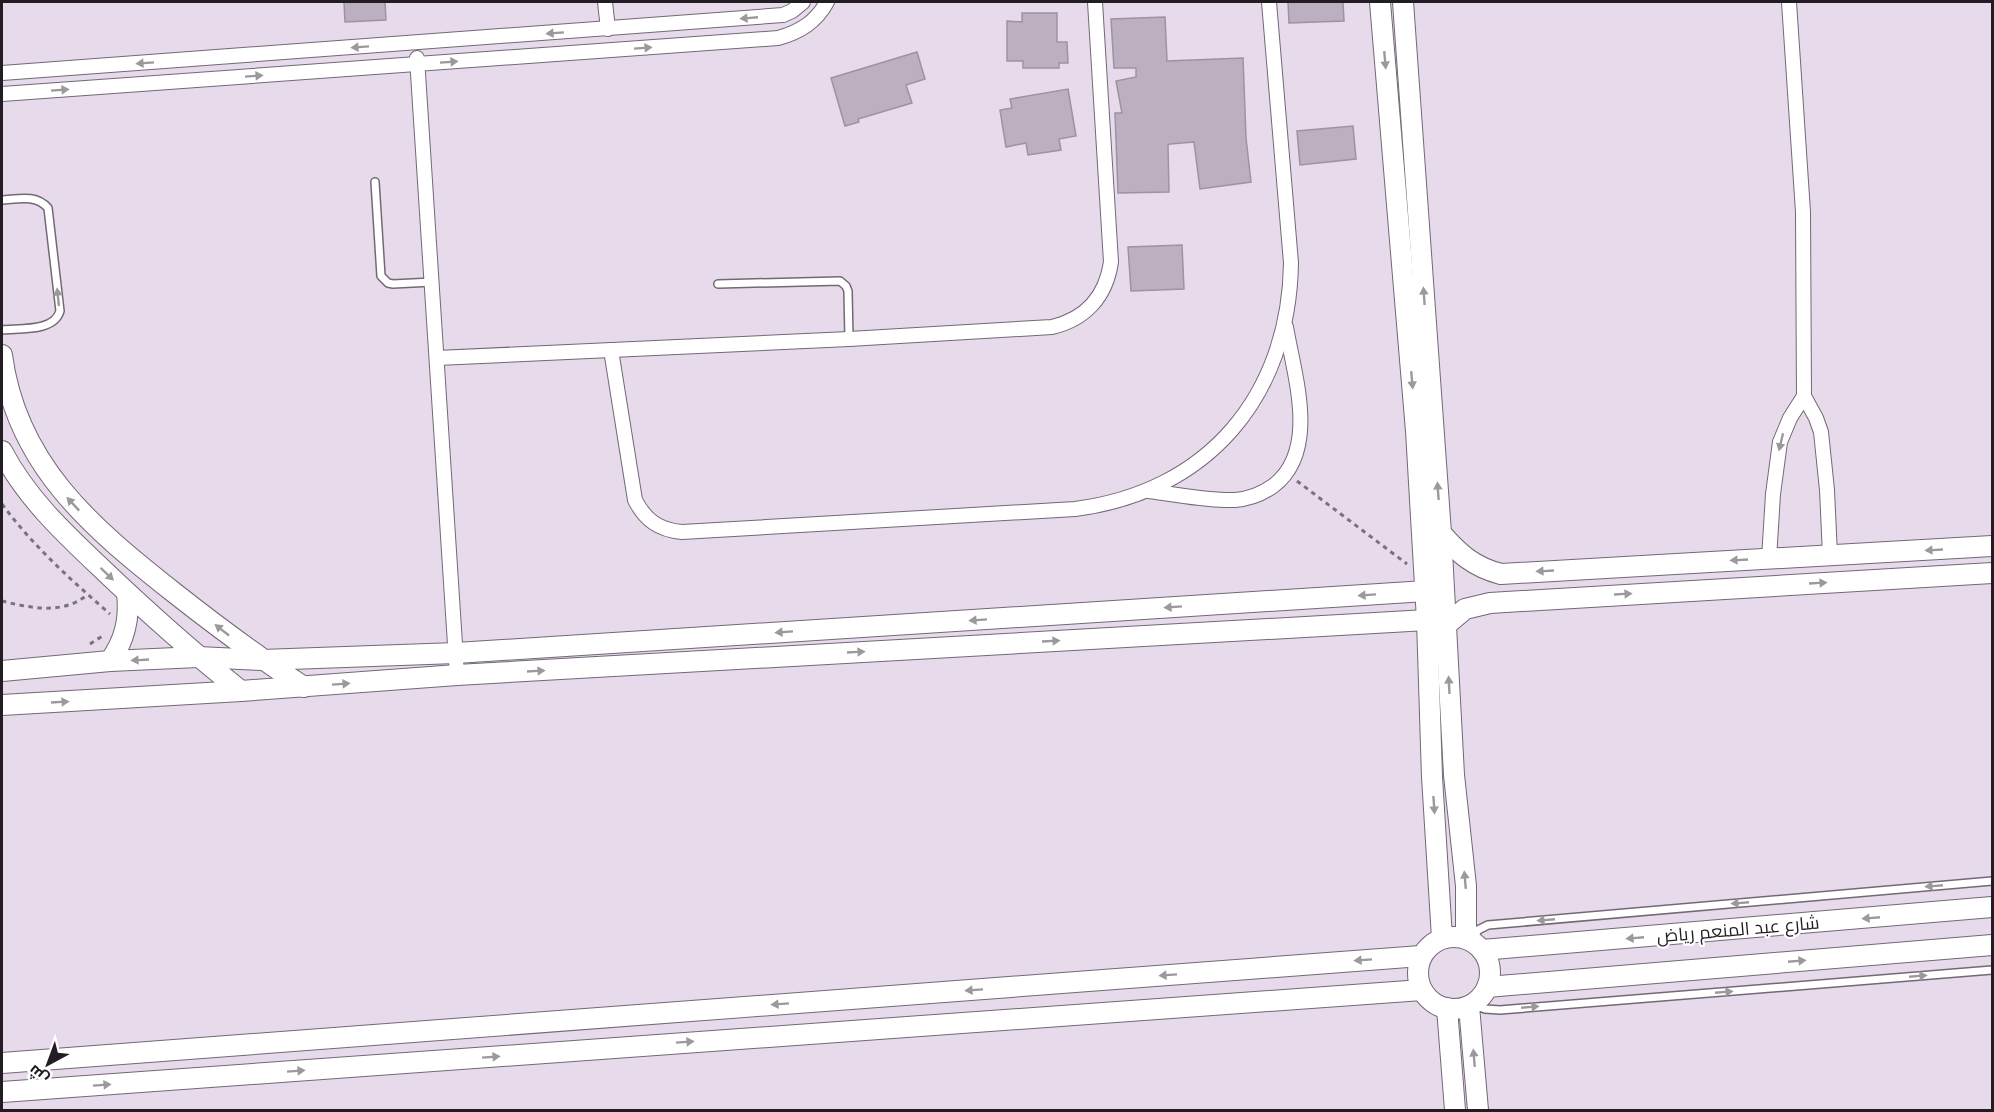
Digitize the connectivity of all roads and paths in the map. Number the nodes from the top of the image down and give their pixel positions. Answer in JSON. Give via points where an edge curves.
{"nodes":[{"id":1,"x":605,"y":2,"type":"edge"},
{"id":2,"x":803,"y":2,"type":"edge"},
{"id":3,"x":827,"y":2,"type":"edge"},
{"id":4,"x":1095,"y":2,"type":"edge"},
{"id":5,"x":1269,"y":2,"type":"edge"},
{"id":6,"x":1380,"y":2,"type":"edge"},
{"id":7,"x":1403,"y":2,"type":"edge"},
{"id":8,"x":1789,"y":2,"type":"edge"},
{"id":9,"x":608,"y":29,"type":"junction"},
{"id":10,"x":416,"y":43,"type":"junction"},
{"id":11,"x":176,"y":60,"type":"junction"},
{"id":12,"x":418,"y":64,"type":"junction"},
{"id":13,"x":21,"y":71,"type":"junction"},
{"id":14,"x":2,"y":73,"type":"edge"},
{"id":15,"x":177,"y":82,"type":"junction"},
{"id":16,"x":23,"y":92,"type":"junction"},
{"id":17,"x":2,"y":94,"type":"edge"},
{"id":18,"x":375,"y":182,"type":"dead end"},
{"id":19,"x":2,"y":200,"type":"edge"},
{"id":20,"x":432,"y":282,"type":"junction"},
{"id":21,"x":718,"y":284,"type":"dead end"},
{"id":22,"x":1285,"y":320,"type":"junction"},
{"id":23,"x":2,"y":330,"type":"edge"},
{"id":24,"x":849,"y":339,"type":"junction"},
{"id":25,"x":611,"y":350,"type":"junction"},
{"id":26,"x":2,"y":355,"type":"edge"},
{"id":27,"x":437,"y":358,"type":"junction"},
{"id":28,"x":1804,"y":396,"type":"junction"},
{"id":29,"x":1425,"y":430,"type":"junction"},
{"id":30,"x":2,"y":451,"type":"edge"},
{"id":31,"x":1286,"y":473,"type":"junction"},
{"id":32,"x":1148,"y":491,"type":"junction"},
{"id":33,"x":2,"y":504,"type":"edge"},
{"id":34,"x":1441,"y":533,"type":"junction"},
{"id":35,"x":1992,"y":546,"type":"edge"},
{"id":36,"x":1830,"y":555,"type":"junction"},
{"id":37,"x":1769,"y":559,"type":"junction"},
{"id":38,"x":1992,"y":573,"type":"edge"},
{"id":39,"x":1501,"y":574,"type":"junction"},
{"id":40,"x":1425,"y":584,"type":"junction"},
{"id":41,"x":128,"y":593,"type":"junction"},
{"id":42,"x":87,"y":595,"type":"junction"},
{"id":43,"x":2,"y":601,"type":"edge"},
{"id":44,"x":1503,"y":602,"type":"junction"},
{"id":45,"x":112,"y":618,"type":"dead end"},
{"id":46,"x":1436,"y":622,"type":"junction"},
{"id":47,"x":107,"y":631,"type":"dead end"},
{"id":48,"x":85,"y":645,"type":"dead end"},
{"id":49,"x":456,"y":653,"type":"junction"},
{"id":50,"x":198,"y":657,"type":"junction"},
{"id":51,"x":262,"y":660,"type":"junction"},
{"id":52,"x":110,"y":661,"type":"junction"},
{"id":53,"x":2,"y":671,"type":"edge"},
{"id":54,"x":457,"y":675,"type":"junction"},
{"id":55,"x":304,"y":687,"type":"junction"},
{"id":56,"x":241,"y":691,"type":"junction"},
{"id":57,"x":2,"y":705,"type":"edge"},
{"id":58,"x":1454,"y":775,"type":"junction"},
{"id":59,"x":1432,"y":777,"type":"junction"},
{"id":60,"x":1992,"y":881,"type":"edge"},
{"id":61,"x":1992,"y":907,"type":"edge"},
{"id":62,"x":1442,"y":938,"type":"junction"},
{"id":63,"x":1473,"y":943,"type":"junction"},
{"id":64,"x":1992,"y":945,"type":"edge"},
{"id":65,"x":1421,"y":956,"type":"junction"},
{"id":66,"x":1285,"y":966,"type":"junction"},
{"id":67,"x":1992,"y":970,"type":"edge"},
{"id":68,"x":1488,"y":987,"type":"junction"},
{"id":69,"x":1422,"y":990,"type":"junction"},
{"id":70,"x":1286,"y":998,"type":"junction"},
{"id":71,"x":1470,"y":1005,"type":"junction"},
{"id":72,"x":1447,"y":1008,"type":"junction"},
{"id":73,"x":580,"y":1020,"type":"junction"},
{"id":74,"x":583,"y":1050,"type":"junction"},
{"id":75,"x":2,"y":1063,"type":"edge"},
{"id":76,"x":2,"y":1092,"type":"edge"},
{"id":77,"x":1455,"y":1110,"type":"edge"},
{"id":78,"x":1478,"y":1110,"type":"edge"}],
"edges":[{"from":1,"to":9,"type":"street"},
{"from":2,"to":9,"type":"street","one_way":true,"via":[[783,15]]},
{"from":12,"to":3,"type":"street","one_way":true,"via":[[778,38],[808,25]]},
{"from":4,"to":24,"type":"street","via":[[1111,262],[1100,297],[1074,320],[1052,327]]},
{"from":5,"to":22,"type":"street","via":[[1291,263]]},
{"from":6,"to":29,"type":"street","one_way":true},
{"from":29,"to":7,"type":"street","one_way":true},
{"from":8,"to":28,"type":"street","via":[[1803,212]]},
{"from":9,"to":10,"type":"street","one_way":true},
{"from":10,"to":11,"type":"street","one_way":true},
{"from":10,"to":12,"type":"street"},
{"from":11,"to":13,"type":"street","one_way":true},
{"from":11,"to":15,"type":"street"},
{"from":15,"to":12,"type":"street","one_way":true},
{"from":12,"to":20,"type":"street"},
{"from":13,"to":14,"type":"street"},
{"from":13,"to":16,"type":"street"},
{"from":16,"to":15,"type":"street","one_way":true},
{"from":16,"to":17,"type":"street"},
{"from":18,"to":20,"type":"lane","via":[[381,276],[393,284]]},
{"from":23,"to":19,"type":"lane","one_way":true,"via":[[51,324],[60,310],[48,208],[33,199]]},
{"from":20,"to":27,"type":"street"},
{"from":21,"to":24,"type":"lane","via":[[840,281],[848,291]]},
{"from":22,"to":31,"type":"street","via":[[1301,431],[1297,453]]},
{"from":22,"to":32,"type":"street","via":[[1267,377],[1241,418],[1209,453]]},
{"from":24,"to":25,"type":"street"},
{"from":25,"to":27,"type":"street"},
{"from":25,"to":32,"type":"street","via":[[635,500],[648,520],[670,531],[1074,509]]},
{"from":51,"to":26,"type":"street","one_way":true,"via":[[127,555],[71,503],[28,442],[13,408]]},
{"from":27,"to":49,"type":"street"},
{"from":28,"to":36,"type":"street","via":[[1821,432]]},
{"from":28,"to":37,"type":"street","one_way":true,"via":[[1780,442]]},
{"from":34,"to":29,"type":"street","one_way":true},
{"from":29,"to":40,"type":"street"},
{"from":30,"to":41,"type":"street","one_way":true,"via":[[33,500]]},
{"from":31,"to":32,"type":"street","via":[[1268,489],[1246,498],[1228,500]]},
{"from":31,"to":40,"type":"path"},
{"from":33,"to":42,"type":"path","via":[[22,530]]},
{"from":34,"to":39,"type":"street","via":[[1463,557]]},
{"from":34,"to":46,"type":"street"},
{"from":35,"to":36,"type":"street","one_way":true},
{"from":36,"to":37,"type":"street"},
{"from":37,"to":39,"type":"street","one_way":true},
{"from":44,"to":38,"type":"street","one_way":true},
{"from":39,"to":44,"type":"street"},
{"from":40,"to":46,"type":"street"},
{"from":40,"to":49,"type":"street","one_way":true},
{"from":41,"to":50,"type":"street"},
{"from":41,"to":52,"type":"street","via":[[126,629]]},
{"from":42,"to":43,"type":"path","via":[[61,608]]},
{"from":42,"to":45,"type":"path"},
{"from":44,"to":46,"type":"street","via":[[1477,605]]},
{"from":54,"to":46,"type":"street","one_way":true},
{"from":58,"to":46,"type":"street","one_way":true},
{"from":46,"to":59,"type":"street"},
{"from":47,"to":48,"type":"path","via":[[97,641]]},
{"from":49,"to":51,"type":"street"},
{"from":49,"to":54,"type":"street"},
{"from":50,"to":51,"type":"street"},
{"from":50,"to":52,"type":"street","one_way":true},
{"from":50,"to":56,"type":"street"},
{"from":51,"to":55,"type":"street"},
{"from":52,"to":53,"type":"street"},
{"from":55,"to":54,"type":"street","one_way":true},
{"from":55,"to":56,"type":"street"},
{"from":57,"to":56,"type":"street","one_way":true},
{"from":58,"to":59,"type":"street"},
{"from":63,"to":58,"type":"street","one_way":true},
{"from":59,"to":62,"type":"street","one_way":true},
{"from":60,"to":63,"type":"lane","one_way":true,"via":[[1488,925],[1478,930]]},
{"from":61,"to":63,"type":"street","name":"شارع عبد المنعم رياض","one_way":true},
{"from":62,"to":63,"type":"street","via":[[1458,936]]},
{"from":62,"to":65,"type":"street"},
{"from":63,"to":68,"type":"street","via":[[1490,968]]},
{"from":68,"to":64,"type":"street","name":"شارع عبد المنعم رياض","one_way":true},
{"from":65,"to":66,"type":"street","one_way":true},
{"from":65,"to":69,"type":"street","via":[[1417,973]]},
{"from":66,"to":70,"type":"street"},
{"from":66,"to":73,"type":"street","one_way":true},
{"from":71,"to":67,"type":"lane","one_way":true,"via":[[1500,1010]]},
{"from":68,"to":71,"type":"street"},
{"from":69,"to":70,"type":"street"},
{"from":69,"to":72,"type":"street","via":[[1432,1002]]},
{"from":74,"to":70,"type":"street","one_way":true},
{"from":71,"to":72,"type":"street"},
{"from":78,"to":71,"type":"street","one_way":true},
{"from":72,"to":77,"type":"street"},
{"from":73,"to":74,"type":"street"},
{"from":73,"to":75,"type":"street"},
{"from":76,"to":74,"type":"street","one_way":true}]}
